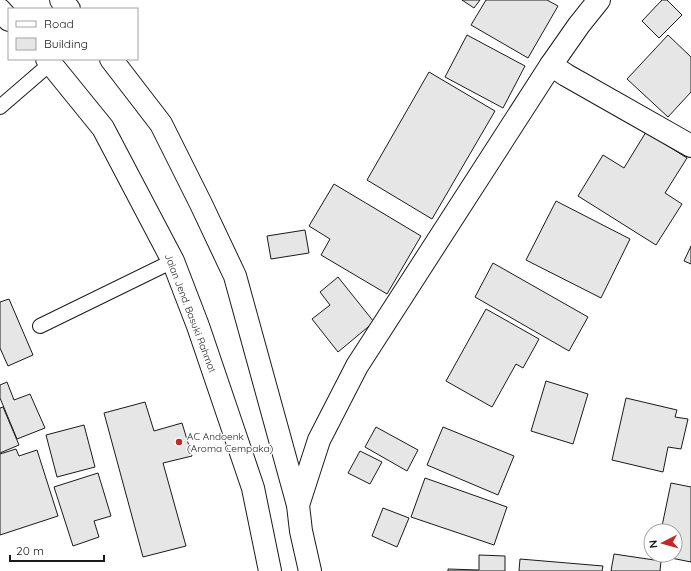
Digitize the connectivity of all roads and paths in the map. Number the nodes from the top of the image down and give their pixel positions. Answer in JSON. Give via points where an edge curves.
{"nodes":[{"id":1,"x":61,"y":0,"type":"edge"},
{"id":2,"x":599,"y":0,"type":"edge"},
{"id":3,"x":68,"y":8,"type":"edge"},
{"id":4,"x":0,"y":10,"type":"edge"},
{"id":5,"x":8,"y":19,"type":"edge"},
{"id":6,"x":112,"y":60,"type":"edge"},
{"id":7,"x":49,"y":61,"type":"edge"},
{"id":8,"x":551,"y":65,"type":"junction"},
{"id":9,"x":0,"y":107,"type":"edge"},
{"id":10,"x":691,"y":146,"type":"edge"},
{"id":11,"x":173,"y":261,"type":"junction"},
{"id":12,"x":40,"y":326,"type":"dead end"},
{"id":13,"x":298,"y":505,"type":"junction"},
{"id":14,"x":270,"y":571,"type":"edge"},
{"id":15,"x":310,"y":571,"type":"edge"}],
"edges":[{"from":1,"to":3,"type":"main road"},
{"from":2,"to":8,"type":"main road"},
{"from":4,"to":5,"type":"main road"},
{"from":6,"to":13,"type":"main road","via":[[160,124],[235,276]]},
{"from":7,"to":9,"type":"lane"},
{"from":7,"to":11,"type":"main road","name":"Jalan Jend. Basuki Rahmat","via":[[103,128]]},
{"from":8,"to":10,"type":"main road"},
{"from":8,"to":13,"type":"main road","via":[[357,366],[319,440]]},
{"from":11,"to":12,"type":"lane"},
{"from":11,"to":14,"type":"main road","name":"Jalan Jend. Basuki Rahmat","via":[[253,488]]},
{"from":13,"to":15,"type":"main road","via":[[300,531]]}]}
